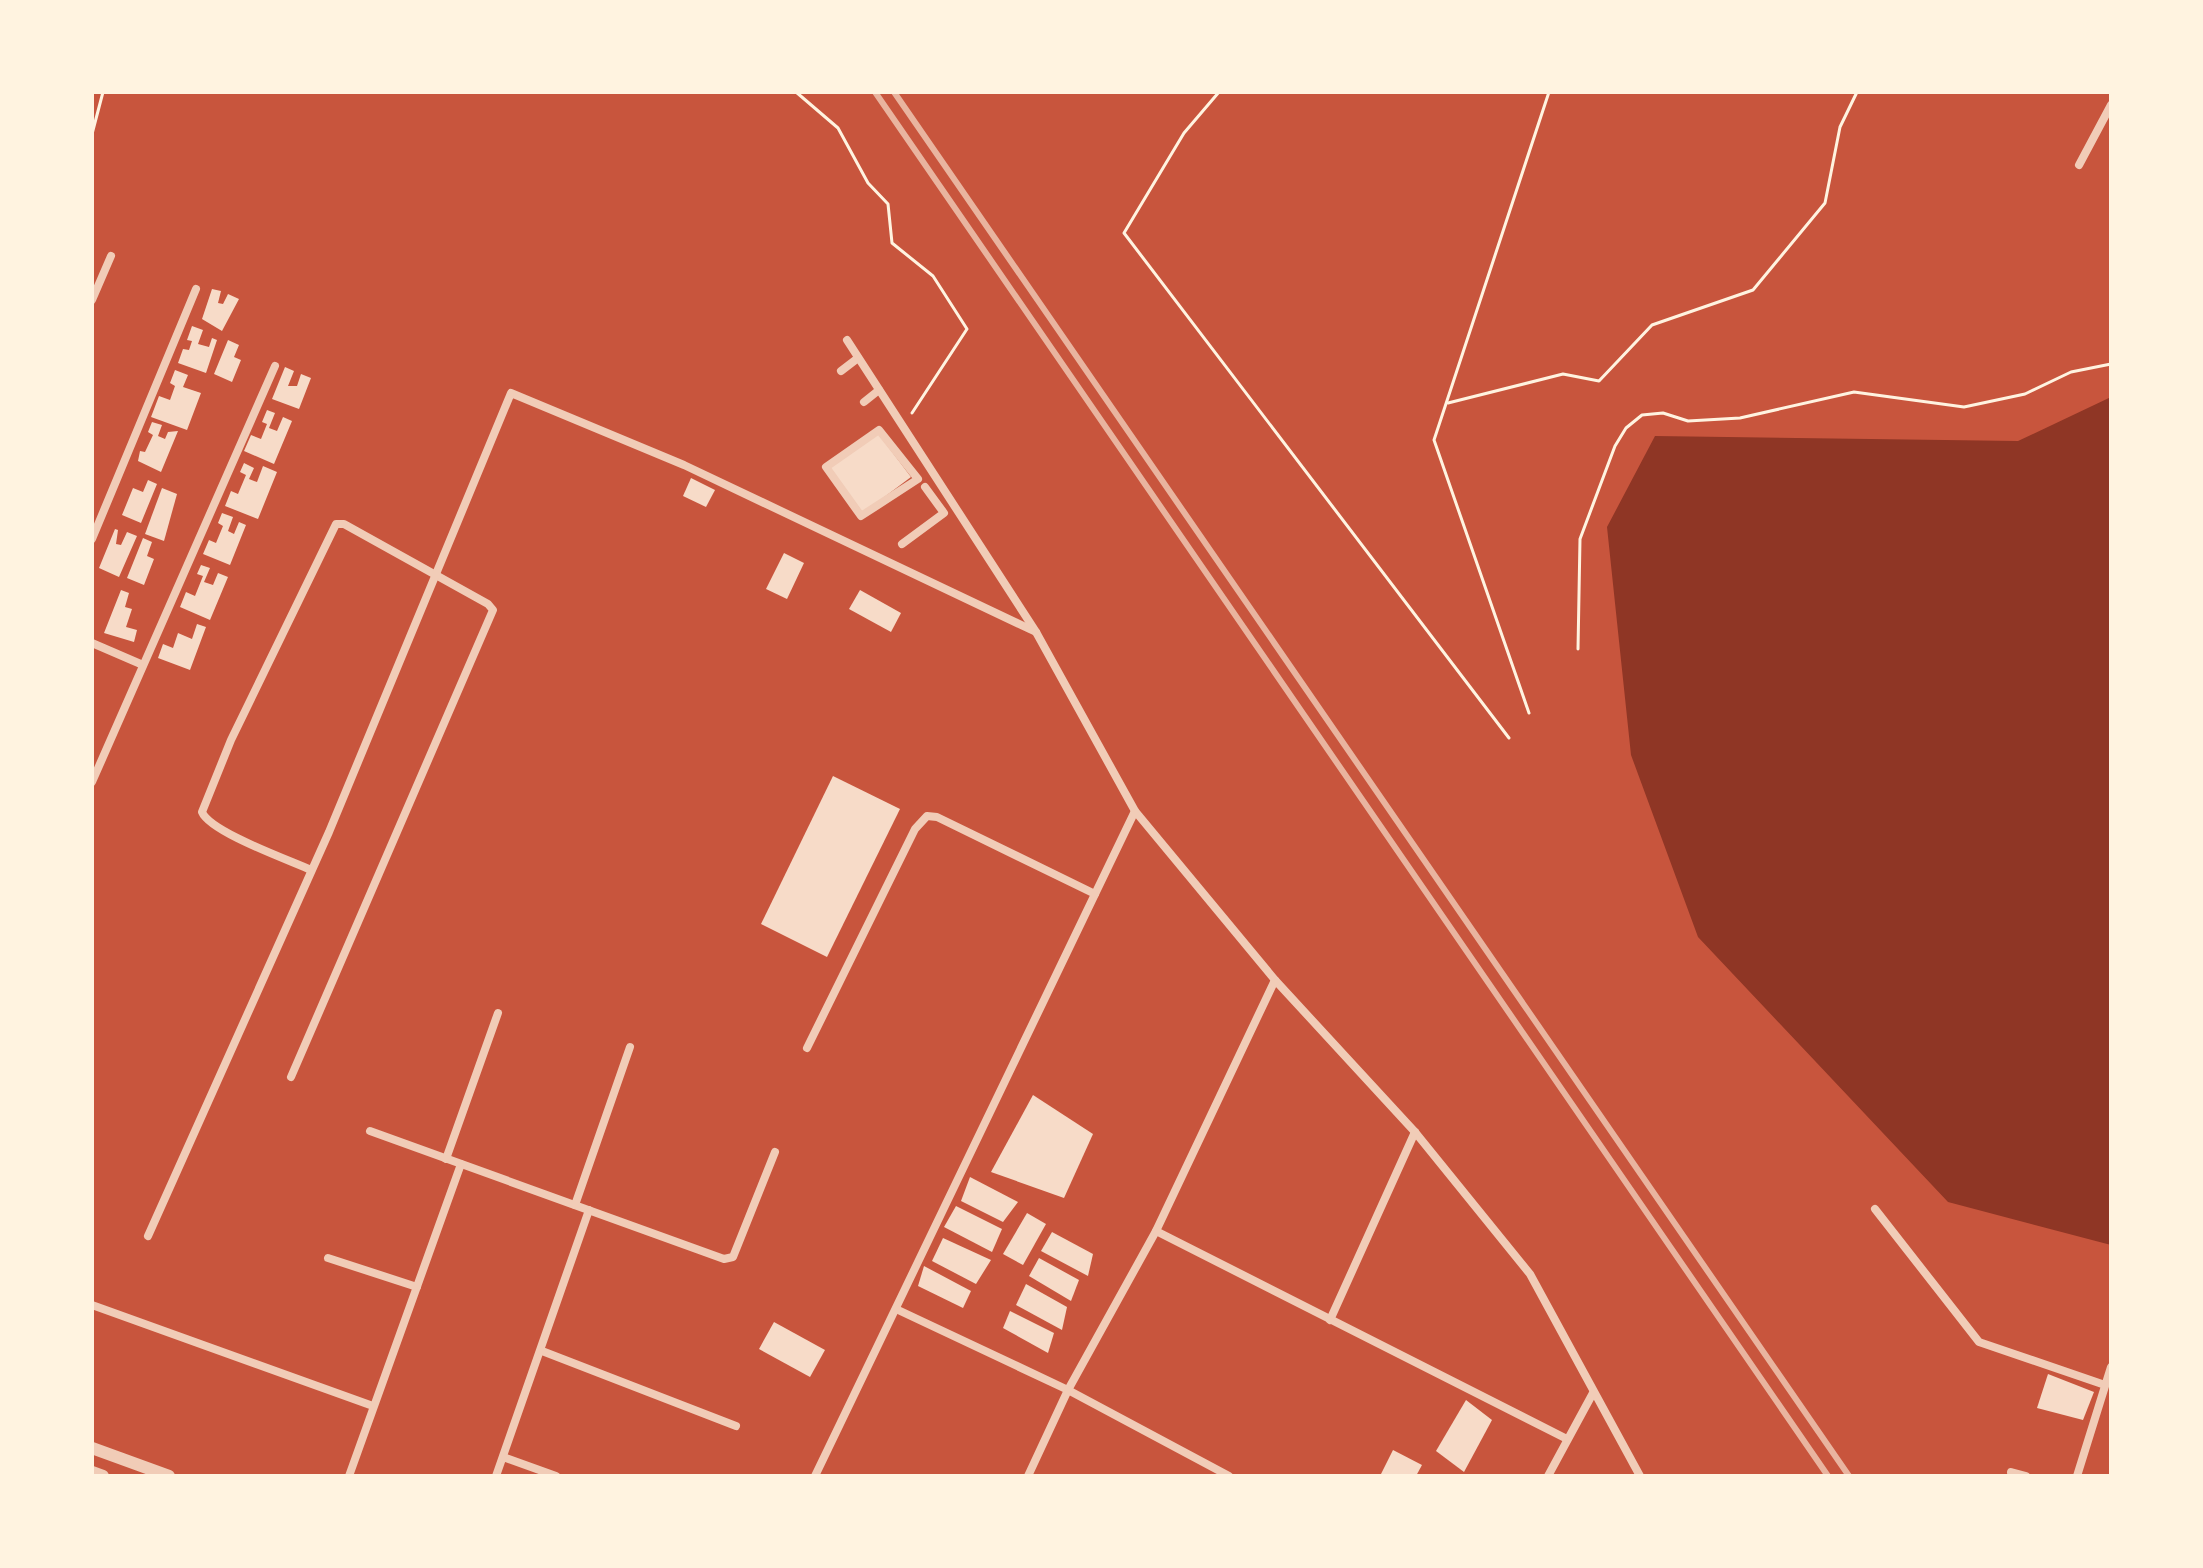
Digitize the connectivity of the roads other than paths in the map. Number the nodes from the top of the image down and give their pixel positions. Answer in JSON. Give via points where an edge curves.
{"nodes":[{"id":1,"x":2111,"y":105,"type":"edge"},
{"id":2,"x":2079,"y":165,"type":"dead end"},
{"id":3,"x":111,"y":256,"type":"dead end"},
{"id":4,"x":196,"y":289,"type":"dead end"},
{"id":5,"x":92,"y":300,"type":"edge"},
{"id":6,"x":847,"y":340,"type":"dead end"},
{"id":7,"x":858,"y":358,"type":"junction"},
{"id":8,"x":275,"y":366,"type":"dead end"},
{"id":9,"x":841,"y":371,"type":"dead end"},
{"id":10,"x":879,"y":390,"type":"junction"},
{"id":11,"x":864,"y":402,"type":"dead end"},
{"id":12,"x":906,"y":431,"type":"junction"},
{"id":13,"x":892,"y":446,"type":"junction"},
{"id":14,"x":931,"y":470,"type":"junction"},
{"id":15,"x":921,"y":483,"type":"junction"},
{"id":16,"x":954,"y":505,"type":"junction"},
{"id":17,"x":944,"y":513,"type":"junction"},
{"id":18,"x":92,"y":539,"type":"edge"},
{"id":19,"x":902,"y":544,"type":"dead end"},
{"id":20,"x":435,"y":573,"type":"junction"},
{"id":21,"x":1036,"y":632,"type":"junction"},
{"id":22,"x":92,"y":643,"type":"edge"},
{"id":23,"x":143,"y":665,"type":"junction"},
{"id":24,"x":92,"y":782,"type":"edge"},
{"id":25,"x":1135,"y":811,"type":"junction"},
{"id":26,"x":311,"y":870,"type":"junction"},
{"id":27,"x":1095,"y":894,"type":"junction"},
{"id":28,"x":1275,"y":980,"type":"junction"},
{"id":29,"x":498,"y":1013,"type":"dead end"},
{"id":30,"x":630,"y":1047,"type":"dead end"},
{"id":31,"x":807,"y":1048,"type":"dead end"},
{"id":32,"x":291,"y":1077,"type":"dead end"},
{"id":33,"x":370,"y":1131,"type":"dead end"},
{"id":34,"x":1415,"y":1132,"type":"junction"},
{"id":35,"x":775,"y":1152,"type":"dead end"},
{"id":36,"x":446,"y":1159,"type":"junction"},
{"id":37,"x":461,"y":1164,"type":"junction"},
{"id":38,"x":575,"y":1205,"type":"junction"},
{"id":39,"x":1875,"y":1209,"type":"dead end"},
{"id":40,"x":589,"y":1210,"type":"junction"},
{"id":41,"x":1156,"y":1231,"type":"junction"},
{"id":42,"x":148,"y":1236,"type":"dead end"},
{"id":43,"x":328,"y":1258,"type":"dead end"},
{"id":44,"x":417,"y":1287,"type":"junction"},
{"id":45,"x":92,"y":1305,"type":"edge"},
{"id":46,"x":896,"y":1309,"type":"junction"},
{"id":47,"x":1330,"y":1320,"type":"junction"},
{"id":48,"x":542,"y":1351,"type":"junction"},
{"id":49,"x":2111,"y":1367,"type":"edge"},
{"id":50,"x":2105,"y":1385,"type":"junction"},
{"id":51,"x":1068,"y":1390,"type":"junction"},
{"id":52,"x":1593,"y":1393,"type":"junction"},
{"id":53,"x":373,"y":1406,"type":"junction"},
{"id":54,"x":736,"y":1426,"type":"dead end"},
{"id":55,"x":1567,"y":1439,"type":"junction"},
{"id":56,"x":92,"y":1448,"type":"edge"},
{"id":57,"x":503,"y":1457,"type":"junction"},
{"id":58,"x":2011,"y":1472,"type":"dead end"},
{"id":59,"x":169,"y":1476,"type":"edge"},
{"id":60,"x":349,"y":1476,"type":"edge"},
{"id":61,"x":496,"y":1476,"type":"edge"},
{"id":62,"x":556,"y":1476,"type":"edge"},
{"id":63,"x":815,"y":1476,"type":"edge"},
{"id":64,"x":1028,"y":1476,"type":"edge"},
{"id":65,"x":1229,"y":1476,"type":"edge"},
{"id":66,"x":1548,"y":1476,"type":"edge"},
{"id":67,"x":1640,"y":1476,"type":"edge"},
{"id":68,"x":2026,"y":1476,"type":"edge"},
{"id":69,"x":2077,"y":1476,"type":"edge"}],
"edges":[{"from":1,"to":2,"type":"street"},
{"from":3,"to":5,"type":"street"},
{"from":4,"to":18,"type":"street"},
{"from":6,"to":7,"type":"street"},
{"from":7,"to":9,"type":"street"},
{"from":7,"to":10,"type":"street"},
{"from":8,"to":23,"type":"street"},
{"from":10,"to":11,"type":"street"},
{"from":10,"to":12,"type":"street"},
{"from":12,"to":13,"type":"street"},
{"from":12,"to":14,"type":"street"},
{"from":13,"to":15,"type":"street"},
{"from":13,"to":15,"type":"street","via":[[876,429],[827,463],[826,469],[861,516]]},
{"from":14,"to":15,"type":"street"},
{"from":14,"to":16,"type":"street"},
{"from":15,"to":17,"type":"street"},
{"from":16,"to":17,"type":"street"},
{"from":16,"to":21,"type":"street"},
{"from":17,"to":19,"type":"street"},
{"from":20,"to":21,"type":"street","via":[[511,393],[684,465]]},
{"from":20,"to":26,"type":"street"},
{"from":20,"to":26,"type":"street","via":[[336,524],[204,804],[205,820]]},
{"from":20,"to":32,"type":"street","via":[[488,604],[491,620]]},
{"from":21,"to":25,"type":"street"},
{"from":22,"to":23,"type":"street"},
{"from":23,"to":24,"type":"street"},
{"from":25,"to":27,"type":"street"},
{"from":25,"to":28,"type":"street"},
{"from":26,"to":42,"type":"street"},
{"from":27,"to":31,"type":"street","via":[[937,817],[920,820]]},
{"from":27,"to":46,"type":"street"},
{"from":28,"to":34,"type":"street"},
{"from":28,"to":41,"type":"street"},
{"from":29,"to":36,"type":"street"},
{"from":30,"to":38,"type":"street"},
{"from":33,"to":36,"type":"street"},
{"from":34,"to":47,"type":"street"},
{"from":34,"to":52,"type":"street","via":[[1530,1274]]},
{"from":35,"to":40,"type":"street","via":[[733,1257],[716,1256]]},
{"from":36,"to":37,"type":"street"},
{"from":37,"to":38,"type":"street"},
{"from":37,"to":44,"type":"street"},
{"from":38,"to":40,"type":"street"},
{"from":39,"to":50,"type":"street","via":[[1979,1342]]},
{"from":40,"to":48,"type":"street"},
{"from":41,"to":47,"type":"street"},
{"from":41,"to":51,"type":"street"},
{"from":43,"to":44,"type":"street"},
{"from":44,"to":53,"type":"street"},
{"from":45,"to":53,"type":"street"},
{"from":46,"to":51,"type":"street"},
{"from":46,"to":63,"type":"street"},
{"from":47,"to":55,"type":"street"},
{"from":48,"to":54,"type":"street"},
{"from":48,"to":57,"type":"street"},
{"from":49,"to":50,"type":"street"},
{"from":50,"to":69,"type":"street"},
{"from":51,"to":64,"type":"street"},
{"from":51,"to":65,"type":"street"},
{"from":52,"to":55,"type":"street"},
{"from":52,"to":67,"type":"street"},
{"from":53,"to":60,"type":"street"},
{"from":55,"to":66,"type":"street"},
{"from":56,"to":59,"type":"street"},
{"from":57,"to":61,"type":"street"},
{"from":57,"to":62,"type":"street"},
{"from":58,"to":68,"type":"street"}]}
